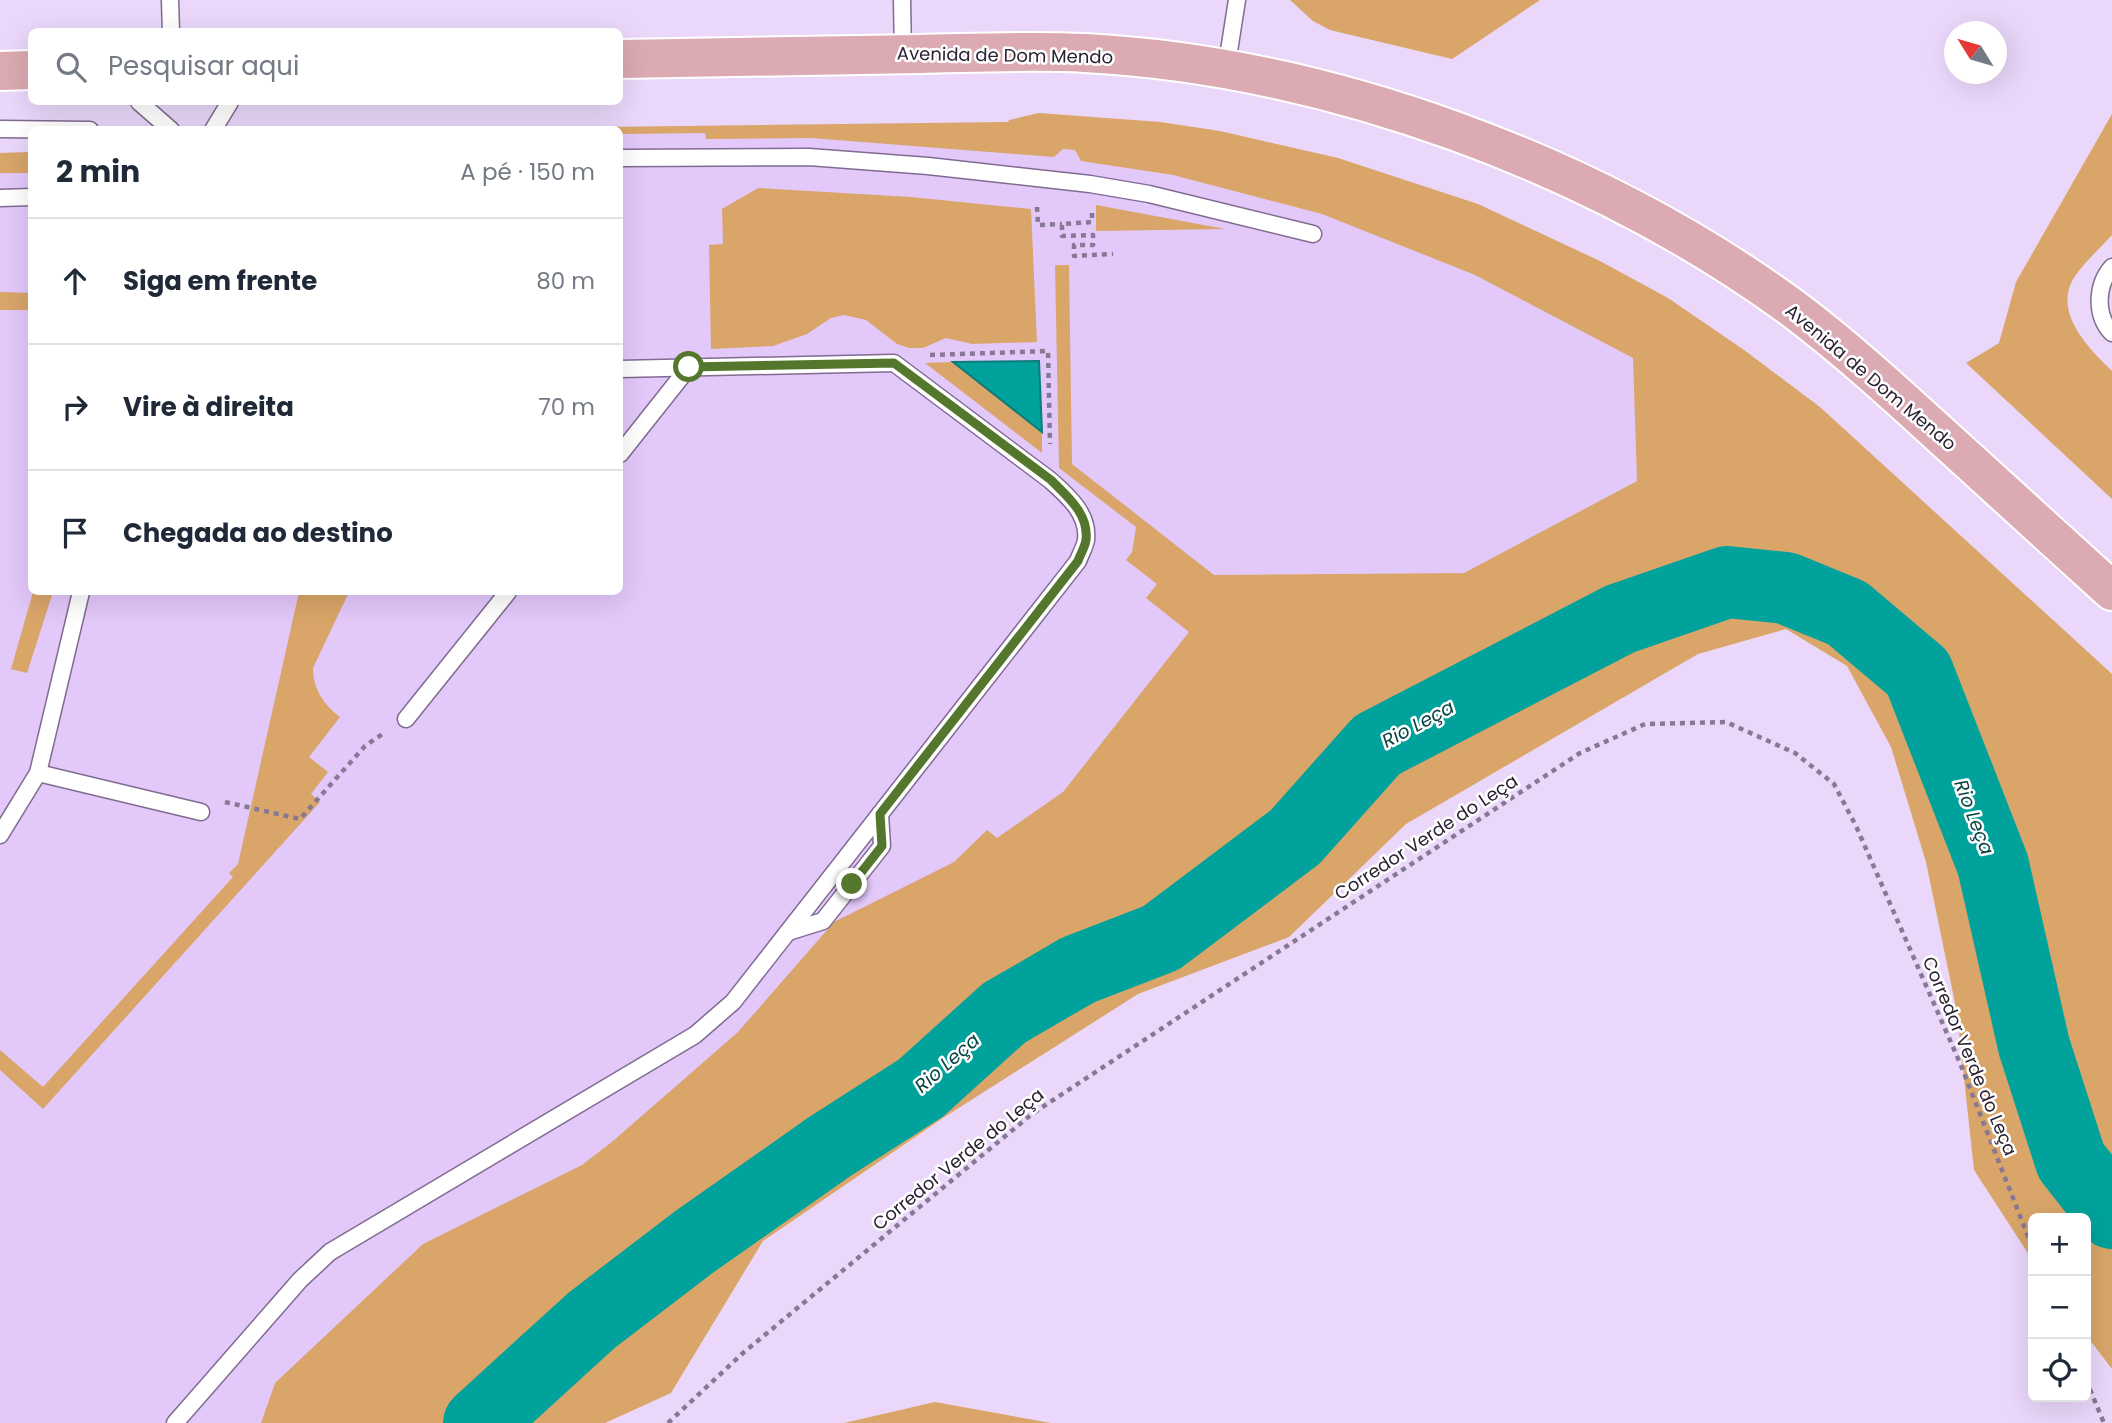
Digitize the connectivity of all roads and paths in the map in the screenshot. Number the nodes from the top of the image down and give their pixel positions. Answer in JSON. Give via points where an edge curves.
{"nodes":[{"id":1,"x":170,"y":0,"type":"edge"},
{"id":2,"x":902,"y":0,"type":"edge"},
{"id":3,"x":1237,"y":0,"type":"edge"},
{"id":4,"x":171,"y":28,"type":"edge"},
{"id":5,"x":903,"y":54,"type":"junction"},
{"id":6,"x":623,"y":59,"type":"edge"},
{"id":7,"x":28,"y":70,"type":"edge"},
{"id":8,"x":1226,"y":70,"type":"junction"},
{"id":9,"x":0,"y":71,"type":"edge"},
{"id":10,"x":142,"y":105,"type":"edge"},
{"id":11,"x":228,"y":105,"type":"edge"},
{"id":12,"x":166,"y":126,"type":"edge"},
{"id":13,"x":216,"y":126,"type":"edge"},
{"id":14,"x":0,"y":129,"type":"edge"},
{"id":15,"x":28,"y":129,"type":"edge"},
{"id":16,"x":623,"y":158,"type":"edge"},
{"id":17,"x":1090,"y":184,"type":"junction"},
{"id":18,"x":28,"y":197,"type":"edge"},
{"id":19,"x":0,"y":198,"type":"edge"},
{"id":20,"x":1037,"y":209,"type":"dead end"},
{"id":21,"x":1062,"y":224,"type":"junction"},
{"id":22,"x":1313,"y":234,"type":"dead end"},
{"id":23,"x":1112,"y":254,"type":"dead end"},
{"id":24,"x":2112,"y":268,"type":"edge"},
{"id":25,"x":2112,"y":333,"type":"edge"},
{"id":26,"x":894,"y":363,"type":"junction"},
{"id":27,"x":689,"y":367,"type":"junction"},
{"id":28,"x":623,"y":369,"type":"edge"},
{"id":29,"x":623,"y":450,"type":"edge"},
{"id":30,"x":1051,"y":480,"type":"junction"},
{"id":31,"x":2112,"y":591,"type":"edge"},
{"id":32,"x":80,"y":595,"type":"edge"},
{"id":33,"x":507,"y":595,"type":"edge"},
{"id":34,"x":406,"y":719,"type":"joint"},
{"id":35,"x":38,"y":773,"type":"junction"},
{"id":36,"x":251,"y":806,"type":"dead end"},
{"id":37,"x":201,"y":812,"type":"dead end"},
{"id":38,"x":0,"y":835,"type":"edge"},
{"id":39,"x":2028,"y":1236,"type":"edge"},
{"id":40,"x":2091,"y":1392,"type":"edge"},
{"id":41,"x":175,"y":1423,"type":"edge"},
{"id":42,"x":668,"y":1423,"type":"edge"},
{"id":43,"x":2104,"y":1423,"type":"edge"}],
"edges":[{"from":1,"to":4,"type":"lane"},
{"from":2,"to":5,"type":"lane"},
{"from":3,"to":8,"type":"lane"},
{"from":5,"to":6,"type":"main road","name":"Avenida de Dom Mendo"},
{"from":5,"to":8,"type":"main road","name":"Avenida de Dom Mendo","via":[[1084,53]]},
{"from":7,"to":9,"type":"main road"},
{"from":8,"to":31,"type":"main road","name":"Avenida de Dom Mendo","via":[[1396,111],[1506,152],[1577,181],[1699,247],[1792,309],[1854,358]]},
{"from":10,"to":12,"type":"lane"},
{"from":11,"to":13,"type":"lane"},
{"from":14,"to":15,"type":"lane"},
{"from":16,"to":17,"type":"lane","via":[[809,157]]},
{"from":17,"to":21,"type":"path","via":[[1092,222]]},
{"from":17,"to":22,"type":"lane"},
{"from":18,"to":19,"type":"lane"},
{"from":20,"to":21,"type":"path","via":[[1038,225]]},
{"from":21,"to":23,"type":"path","via":[[1062,236],[1093,235],[1093,245],[1074,246],[1074,256]]},
{"from":24,"to":25,"type":"lane","via":[[2101,290],[2099,310]]},
{"from":26,"to":27,"type":"lane"},
{"from":26,"to":30,"type":"lane"},
{"from":26,"to":30,"type":"path","via":[[921,356],[1048,351]]},
{"from":27,"to":28,"type":"lane"},
{"from":27,"to":29,"type":"lane"},
{"from":30,"to":41,"type":"lane","via":[[1074,502],[1084,521],[1086,540],[1078,561],[733,1002],[695,1035],[322,1258]]},
{"from":32,"to":35,"type":"lane"},
{"from":33,"to":34,"type":"lane"},
{"from":34,"to":36,"type":"path","via":[[365,746],[300,819]]},
{"from":35,"to":37,"type":"lane"},
{"from":35,"to":38,"type":"lane"},
{"from":39,"to":42,"type":"path","name":"Corredor Verde do Leça","via":[[1960,1063],[1834,784],[1795,753],[1726,722],[1645,724],[1580,754],[1032,1114],[743,1353]]},
{"from":40,"to":43,"type":"path"}]}
